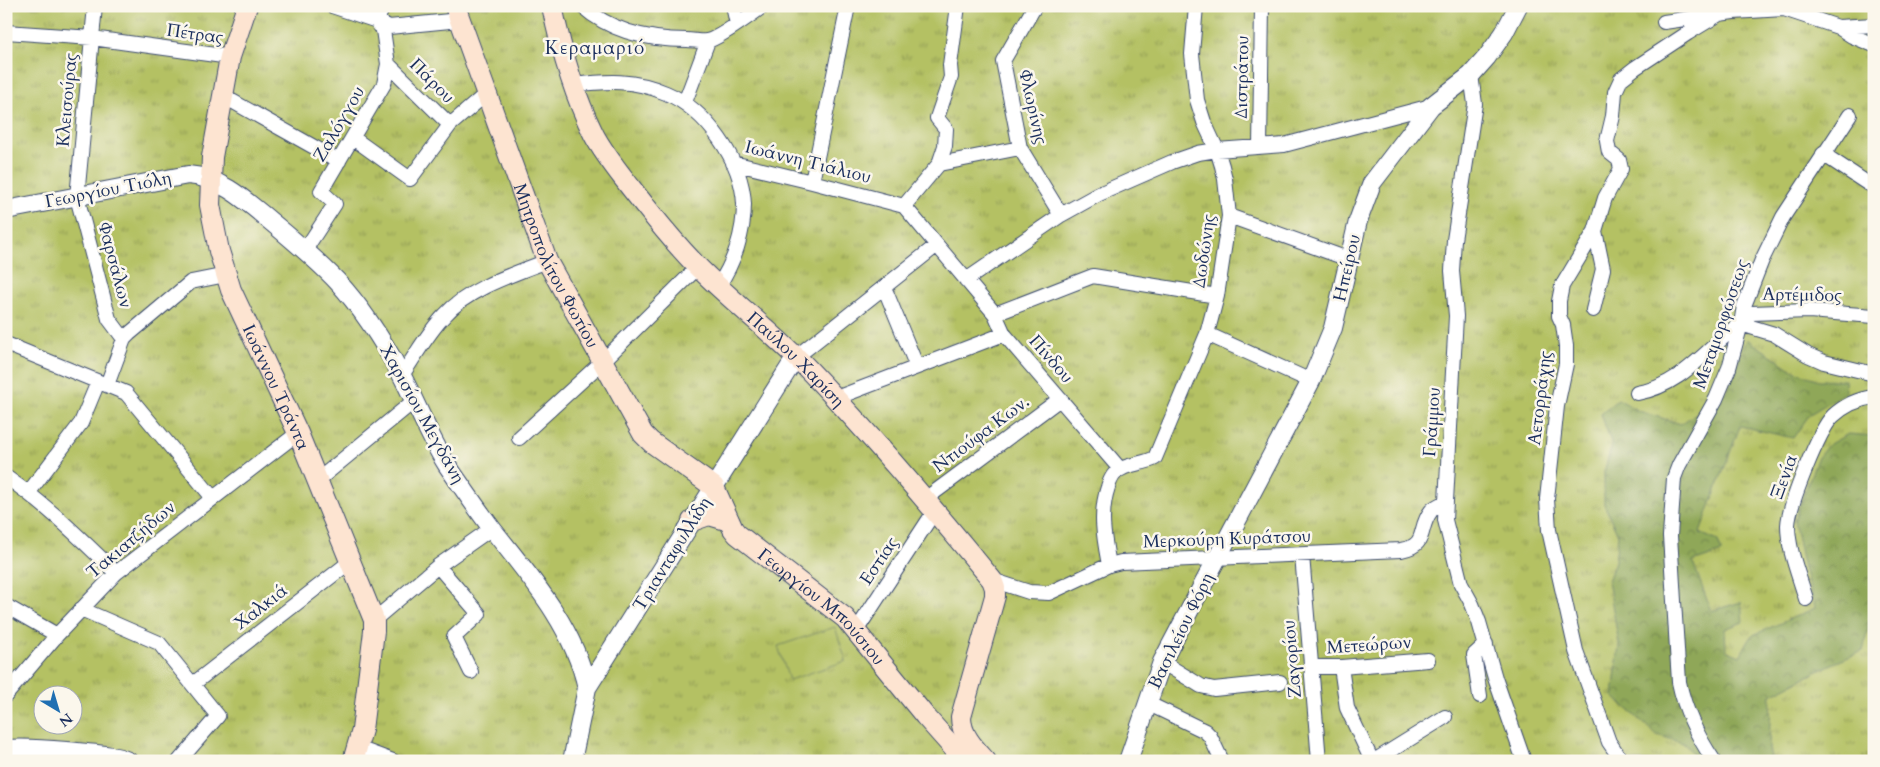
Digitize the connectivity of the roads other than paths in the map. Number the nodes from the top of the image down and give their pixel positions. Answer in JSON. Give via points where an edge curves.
{"nodes":[{"id":1,"x":94,"y":6,"type":"edge"},
{"id":2,"x":247,"y":6,"type":"edge"},
{"id":3,"x":332,"y":6,"type":"edge"},
{"id":4,"x":365,"y":6,"type":"edge"},
{"id":5,"x":382,"y":6,"type":"edge"},
{"id":6,"x":552,"y":6,"type":"edge"},
{"id":7,"x":582,"y":6,"type":"edge"},
{"id":8,"x":733,"y":6,"type":"edge"},
{"id":9,"x":763,"y":6,"type":"edge"},
{"id":10,"x":848,"y":6,"type":"edge"},
{"id":11,"x":958,"y":6,"type":"edge"},
{"id":12,"x":1035,"y":6,"type":"edge"},
{"id":13,"x":1196,"y":6,"type":"edge"},
{"id":14,"x":1262,"y":6,"type":"edge"},
{"id":15,"x":1518,"y":6,"type":"edge"},
{"id":16,"x":458,"y":13,"type":"edge"},
{"id":17,"x":1721,"y":13,"type":"junction"},
{"id":18,"x":377,"y":20,"type":"junction"},
{"id":19,"x":1664,"y":22,"type":"dead end"},
{"id":20,"x":736,"y":24,"type":"junction"},
{"id":21,"x":1874,"y":25,"type":"edge"},
{"id":22,"x":1838,"y":27,"type":"junction"},
{"id":23,"x":6,"y":32,"type":"edge"},
{"id":24,"x":92,"y":38,"type":"junction"},
{"id":25,"x":708,"y":41,"type":"junction"},
{"id":26,"x":1874,"y":45,"type":"edge"},
{"id":27,"x":230,"y":57,"type":"junction"},
{"id":28,"x":388,"y":64,"type":"junction"},
{"id":29,"x":1470,"y":75,"type":"junction"},
{"id":30,"x":573,"y":85,"type":"junction"},
{"id":31,"x":486,"y":94,"type":"junction"},
{"id":32,"x":223,"y":96,"type":"junction"},
{"id":33,"x":685,"y":102,"type":"junction"},
{"id":34,"x":1431,"y":106,"type":"junction"},
{"id":35,"x":1850,"y":115,"type":"dead end"},
{"id":36,"x":450,"y":125,"type":"junction"},
{"id":37,"x":353,"y":138,"type":"junction"},
{"id":38,"x":1020,"y":148,"type":"junction"},
{"id":39,"x":1260,"y":148,"type":"junction"},
{"id":40,"x":1217,"y":150,"type":"junction"},
{"id":41,"x":1823,"y":154,"type":"junction"},
{"id":42,"x":339,"y":161,"type":"junction"},
{"id":43,"x":733,"y":163,"type":"junction"},
{"id":44,"x":939,"y":164,"type":"junction"},
{"id":45,"x":211,"y":179,"type":"junction"},
{"id":46,"x":812,"y":182,"type":"junction"},
{"id":47,"x":1874,"y":186,"type":"edge"},
{"id":48,"x":77,"y":197,"type":"junction"},
{"id":49,"x":904,"y":206,"type":"junction"},
{"id":50,"x":6,"y":210,"type":"edge"},
{"id":51,"x":1061,"y":215,"type":"junction"},
{"id":52,"x":1229,"y":216,"type":"junction"},
{"id":53,"x":1595,"y":231,"type":"junction"},
{"id":54,"x":937,"y":245,"type":"junction"},
{"id":55,"x":305,"y":250,"type":"junction"},
{"id":56,"x":1348,"y":259,"type":"junction"},
{"id":57,"x":546,"y":261,"type":"junction"},
{"id":58,"x":698,"y":267,"type":"junction"},
{"id":59,"x":226,"y":275,"type":"junction"},
{"id":60,"x":966,"y":280,"type":"junction"},
{"id":61,"x":718,"y":286,"type":"junction"},
{"id":62,"x":884,"y":287,"type":"junction"},
{"id":63,"x":1217,"y":296,"type":"junction"},
{"id":64,"x":1593,"y":310,"type":"dead end"},
{"id":65,"x":995,"y":314,"type":"junction"},
{"id":66,"x":1874,"y":316,"type":"edge"},
{"id":67,"x":1741,"y":324,"type":"junction"},
{"id":68,"x":1004,"y":334,"type":"junction"},
{"id":69,"x":1207,"y":334,"type":"junction"},
{"id":70,"x":124,"y":339,"type":"junction"},
{"id":71,"x":6,"y":344,"type":"edge"},
{"id":72,"x":796,"y":357,"type":"junction"},
{"id":73,"x":602,"y":362,"type":"junction"},
{"id":74,"x":917,"y":367,"type":"junction"},
{"id":75,"x":402,"y":374,"type":"junction"},
{"id":76,"x":1874,"y":374,"type":"edge"},
{"id":77,"x":1312,"y":381,"type":"junction"},
{"id":78,"x":102,"y":384,"type":"junction"},
{"id":79,"x":1637,"y":393,"type":"dead end"},
{"id":80,"x":1874,"y":397,"type":"edge"},
{"id":81,"x":836,"y":398,"type":"junction"},
{"id":82,"x":1060,"y":398,"type":"junction"},
{"id":83,"x":414,"y":401,"type":"junction"},
{"id":84,"x":298,"y":433,"type":"junction"},
{"id":85,"x":519,"y":438,"type":"dead end"},
{"id":86,"x":1120,"y":469,"type":"junction"},
{"id":87,"x":6,"y":477,"type":"edge"},
{"id":88,"x":318,"y":480,"type":"junction"},
{"id":89,"x":714,"y":487,"type":"junction"},
{"id":90,"x":29,"y":492,"type":"junction"},
{"id":91,"x":213,"y":498,"type":"junction"},
{"id":92,"x":1444,"y":502,"type":"junction"},
{"id":93,"x":929,"y":506,"type":"junction"},
{"id":94,"x":692,"y":521,"type":"junction"},
{"id":95,"x":729,"y":521,"type":"junction"},
{"id":96,"x":492,"y":528,"type":"junction"},
{"id":97,"x":1302,"y":555,"type":"junction"},
{"id":98,"x":1217,"y":558,"type":"junction"},
{"id":99,"x":352,"y":561,"type":"junction"},
{"id":100,"x":1109,"y":565,"type":"junction"},
{"id":101,"x":438,"y":566,"type":"junction"},
{"id":102,"x":116,"y":573,"type":"junction"},
{"id":103,"x":992,"y":580,"type":"junction"},
{"id":104,"x":1806,"y":599,"type":"dead end"},
{"id":105,"x":6,"y":606,"type":"edge"},
{"id":106,"x":81,"y":609,"type":"junction"},
{"id":107,"x":374,"y":620,"type":"junction"},
{"id":108,"x":856,"y":630,"type":"junction"},
{"id":109,"x":57,"y":635,"type":"junction"},
{"id":110,"x":1486,"y":644,"type":"junction"},
{"id":111,"x":1428,"y":660,"type":"dead end"},
{"id":112,"x":1162,"y":662,"type":"junction"},
{"id":113,"x":1311,"y":667,"type":"junction"},
{"id":114,"x":1341,"y":668,"type":"junction"},
{"id":115,"x":471,"y":672,"type":"dead end"},
{"id":116,"x":1280,"y":682,"type":"dead end"},
{"id":117,"x":193,"y":684,"type":"junction"},
{"id":118,"x":587,"y":688,"type":"junction"},
{"id":119,"x":6,"y":695,"type":"edge"},
{"id":120,"x":1480,"y":696,"type":"dead end"},
{"id":121,"x":1147,"y":703,"type":"junction"},
{"id":122,"x":961,"y":717,"type":"junction"},
{"id":123,"x":1445,"y":717,"type":"dead end"},
{"id":124,"x":935,"y":728,"type":"junction"},
{"id":125,"x":6,"y":749,"type":"edge"},
{"id":126,"x":355,"y":754,"type":"edge"},
{"id":127,"x":128,"y":761,"type":"edge"},
{"id":128,"x":179,"y":761,"type":"edge"},
{"id":129,"x":393,"y":761,"type":"edge"},
{"id":130,"x":572,"y":761,"type":"edge"},
{"id":131,"x":965,"y":761,"type":"edge"},
{"id":132,"x":986,"y":761,"type":"edge"},
{"id":133,"x":1128,"y":761,"type":"edge"},
{"id":134,"x":1222,"y":761,"type":"edge"},
{"id":135,"x":1319,"y":761,"type":"edge"},
{"id":136,"x":1373,"y":761,"type":"edge"},
{"id":137,"x":1524,"y":761,"type":"edge"},
{"id":138,"x":1622,"y":761,"type":"edge"},
{"id":139,"x":1714,"y":761,"type":"edge"}],
"edges":[{"from":1,"to":24,"type":"street","name":"Κλεισούρας"},
{"from":2,"to":27,"type":"main road","name":"Ιωάννου Τράντα"},
{"from":3,"to":18,"type":"street"},
{"from":4,"to":18,"type":"street","name":"Ζαλόγγου"},
{"from":5,"to":18,"type":"street"},
{"from":6,"to":30,"type":"main road","name":"Παύλου Χαρίση"},
{"from":7,"to":25,"type":"street","via":[[600,19],[648,38]]},
{"from":8,"to":20,"type":"street"},
{"from":9,"to":20,"type":"street"},
{"from":10,"to":46,"type":"street"},
{"from":11,"to":44,"type":"street","via":[[951,77],[937,118],[946,129]]},
{"from":12,"to":38,"type":"street","name":"Φλωρίνης","via":[[1003,61]]},
{"from":13,"to":40,"type":"street","name":"Δωδώνης","via":[[1192,54],[1196,92],[1204,122]]},
{"from":14,"to":39,"type":"street","name":"Διστράτου"},
{"from":15,"to":29,"type":"street","name":"Ηπείρου","via":[[1504,33]]},
{"from":16,"to":18,"type":"street","via":[[389,27]]},
{"from":16,"to":31,"type":"main road","name":"Μητροπολίτου Φωτίου"},
{"from":17,"to":19,"type":"street"},
{"from":17,"to":22,"type":"street","via":[[1784,9]]},
{"from":17,"to":53,"type":"street","name":"Αετορράχης","via":[[1621,79],[1615,92],[1607,142],[1621,169],[1605,198]]},
{"from":18,"to":28,"type":"street","name":"Ζαλόγγου","via":[[383,30]]},
{"from":20,"to":25,"type":"street"},
{"from":21,"to":22,"type":"street"},
{"from":22,"to":26,"type":"street"},
{"from":23,"to":24,"type":"street","name":"Πέτρας"},
{"from":24,"to":27,"type":"street","name":"Πέτρας"},
{"from":24,"to":48,"type":"street","name":"Κλεισούρας"},
{"from":25,"to":33,"type":"street"},
{"from":27,"to":32,"type":"main road","name":"Ιωάννου Τράντα"},
{"from":28,"to":36,"type":"street","name":"Πάρου"},
{"from":28,"to":37,"type":"street","name":"Ζαλόγγου","via":[[384,84]]},
{"from":29,"to":34,"type":"street","name":"Ηπείρου"},
{"from":29,"to":92,"type":"street","name":"Γράμμου","via":[[1475,104],[1454,240],[1452,271],[1456,316]]},
{"from":30,"to":33,"type":"street","name":"Ιωάννη Τιάλιου","via":[[623,81],[643,85]]},
{"from":30,"to":58,"type":"main road","name":"Παύλου Χαρίση","via":[[603,150]]},
{"from":31,"to":36,"type":"street"},
{"from":31,"to":57,"type":"main road","name":"Μητροπολίτου Φωτίου"},
{"from":32,"to":42,"type":"street"},
{"from":32,"to":45,"type":"main road","name":"Ιωάννου Τράντα"},
{"from":33,"to":43,"type":"street","name":"Ιωάννη Τιάλιου","via":[[708,123]]},
{"from":34,"to":39,"type":"street","via":[[1284,145]]},
{"from":34,"to":56,"type":"street","name":"Ηπείρου","via":[[1372,183]]},
{"from":35,"to":41,"type":"street","name":"Μεταμορφώσεως"},
{"from":36,"to":37,"type":"street","via":[[410,179]]},
{"from":37,"to":42,"type":"street","name":"Ζαλόγγου"},
{"from":38,"to":44,"type":"street"},
{"from":38,"to":51,"type":"street","name":"Φλωρίνης"},
{"from":39,"to":40,"type":"street"},
{"from":40,"to":51,"type":"street","via":[[1198,153],[1142,174]]},
{"from":40,"to":52,"type":"street","name":"Δωδώνης","via":[[1225,179]]},
{"from":41,"to":47,"type":"street"},
{"from":41,"to":67,"type":"street","name":"Μεταμορφώσεως","via":[[1783,217],[1762,260],[1744,306]]},
{"from":42,"to":55,"type":"street","name":"Ζαλόγγου","via":[[321,191],[335,204]]},
{"from":43,"to":46,"type":"street","name":"Ιωάννη Τιάλιου"},
{"from":43,"to":61,"type":"street","via":[[744,202],[743,218],[733,258]]},
{"from":44,"to":49,"type":"street"},
{"from":45,"to":48,"type":"street","name":"Γεωργίου Τιόλη","via":[[188,175]]},
{"from":45,"to":55,"type":"street","name":"Χαρισίου Μεγδάνη","via":[[222,184]]},
{"from":45,"to":59,"type":"main road","name":"Ιωάννου Τράντα","via":[[210,205]]},
{"from":46,"to":49,"type":"street","name":"Ιωάννη Τιάλιου"},
{"from":48,"to":50,"type":"street","name":"Γεωργίου Τιόλη"},
{"from":48,"to":70,"type":"street","name":"Φαρσάλων","via":[[109,319]]},
{"from":49,"to":54,"type":"street"},
{"from":51,"to":60,"type":"street"},
{"from":52,"to":56,"type":"street"},
{"from":52,"to":63,"type":"street","name":"Δωδώνης"},
{"from":53,"to":64,"type":"street","via":[[1603,269]]},
{"from":53,"to":138,"type":"street","name":"Αετορράχης","via":[[1562,286],[1559,301],[1566,364],[1557,406],[1549,475],[1548,530],[1576,651],[1609,742]]},
{"from":54,"to":60,"type":"street"},
{"from":54,"to":62,"type":"street"},
{"from":55,"to":75,"type":"street","name":"Χαρισίου Μεγδάνη","via":[[359,307]]},
{"from":56,"to":77,"type":"street","name":"Ηπείρου","via":[[1333,328]]},
{"from":57,"to":73,"type":"main road","name":"Μητροπολίτου Φωτίου"},
{"from":57,"to":75,"type":"street","via":[[471,294],[456,304],[444,315]]},
{"from":58,"to":61,"type":"main road","name":"Παύλου Χαρίση"},
{"from":58,"to":73,"type":"street"},
{"from":59,"to":70,"type":"street","via":[[191,282]]},
{"from":59,"to":84,"type":"main road","name":"Ιωάννου Τράντα"},
{"from":60,"to":65,"type":"street"},
{"from":61,"to":72,"type":"main road","name":"Παύλου Χαρίση"},
{"from":62,"to":72,"type":"street"},
{"from":62,"to":74,"type":"street"},
{"from":63,"to":65,"type":"street","via":[[1093,276]]},
{"from":63,"to":69,"type":"street","name":"Δωδώνης"},
{"from":65,"to":68,"type":"street"},
{"from":66,"to":67,"type":"street","name":"Αρτέμιδος","via":[[1809,311],[1752,313]]},
{"from":67,"to":76,"type":"street","via":[[1774,334],[1824,362]]},
{"from":67,"to":79,"type":"street","name":"Αρτέμιδος","via":[[1677,378]]},
{"from":67,"to":139,"type":"street","name":"Μεταμορφώσεως","via":[[1729,368],[1716,398],[1674,478],[1670,536],[1683,700],[1695,730]]},
{"from":68,"to":74,"type":"street","name":"Πίνδου"},
{"from":68,"to":82,"type":"street","name":"Πίνδου"},
{"from":69,"to":77,"type":"street"},
{"from":69,"to":86,"type":"street","name":"Δωδώνης","via":[[1155,458]]},
{"from":70,"to":78,"type":"street"},
{"from":71,"to":78,"type":"street"},
{"from":72,"to":81,"type":"main road","name":"Παύλου Χαρίση"},
{"from":72,"to":89,"type":"street","name":"Τριανταφυλλίδη"},
{"from":73,"to":85,"type":"street"},
{"from":73,"to":89,"type":"main road","name":"Μητροπολίτου Φωτίου","via":[[642,434]]},
{"from":74,"to":81,"type":"street","name":"Πίνδου"},
{"from":75,"to":83,"type":"street","name":"Χαρισίου Μεγδάνη"},
{"from":77,"to":98,"type":"street","name":"Ηπείρου"},
{"from":78,"to":90,"type":"street","via":[[81,423]]},
{"from":78,"to":91,"type":"street","via":[[126,394]]},
{"from":80,"to":104,"type":"street","name":"Ξενία","via":[[1856,400],[1828,422],[1802,479],[1788,522],[1789,540]]},
{"from":81,"to":93,"type":"main road","name":"Παύλου Χαρίση"},
{"from":82,"to":86,"type":"street","name":"Πίνδου"},
{"from":82,"to":93,"type":"street","name":"Ντιούφα Κων."},
{"from":83,"to":88,"type":"street"},
{"from":83,"to":96,"type":"street","name":"Χαρισίου Μεγδάνη","via":[[446,463]]},
{"from":84,"to":88,"type":"main road","name":"Ιωάννου Τράντα"},
{"from":84,"to":91,"type":"street","name":"Τακιατζήδων"},
{"from":86,"to":100,"type":"street","via":[[1112,476],[1104,497],[1103,534]]},
{"from":87,"to":90,"type":"street"},
{"from":88,"to":99,"type":"main road","name":"Ιωάννου Τράντα"},
{"from":89,"to":94,"type":"street","name":"Τριανταφυλλίδη"},
{"from":89,"to":95,"type":"main road","name":"Γεωργίου Μπούσιου"},
{"from":90,"to":102,"type":"street"},
{"from":91,"to":102,"type":"street","name":"Τακιατζήδων"},
{"from":92,"to":97,"type":"street","name":"Μερκούρη Κυράτσου","via":[[1431,510],[1418,544],[1412,548]]},
{"from":92,"to":110,"type":"street","name":"Γράμμου","via":[[1445,520],[1461,584]]},
{"from":93,"to":103,"type":"main road","name":"Παύλου Χαρίση"},
{"from":93,"to":108,"type":"street","name":"Εστίας"},
{"from":94,"to":95,"type":"main road","via":[[709,515]]},
{"from":94,"to":118,"type":"street","name":"Τριανταφυλλίδη"},
{"from":95,"to":108,"type":"main road","name":"Γεωργίου Μπούσιου","via":[[737,534]]},
{"from":96,"to":101,"type":"street"},
{"from":96,"to":118,"type":"street","name":"Χαρισίου Μεγδάνη","via":[[552,606],[583,669]]},
{"from":97,"to":98,"type":"street","name":"Μερκούρη Κυράτσου"},
{"from":97,"to":113,"type":"street","name":"Ζαγορίου"},
{"from":98,"to":100,"type":"street","name":"Μερκούρη Κυράτσου"},
{"from":98,"to":112,"type":"street","name":"Βασιλείου Φόρη"},
{"from":99,"to":107,"type":"main road","name":"Ιωάννου Τράντα"},
{"from":99,"to":117,"type":"street","name":"Χαλκιά"},
{"from":100,"to":103,"type":"street","name":"Μερκούρη Κυράτσου","via":[[1049,593],[1029,592]]},
{"from":101,"to":107,"type":"street"},
{"from":101,"to":115,"type":"street","via":[[479,614],[454,637]]},
{"from":102,"to":106,"type":"street","name":"Τακιατζήδων"},
{"from":103,"to":122,"type":"main road","via":[[995,596]]},
{"from":105,"to":109,"type":"street"},
{"from":106,"to":109,"type":"street","name":"Τακιατζήδων"},
{"from":106,"to":117,"type":"street","via":[[159,642]]},
{"from":107,"to":126,"type":"main road","name":"Ιωάννου Τράντα","via":[[363,720]]},
{"from":108,"to":124,"type":"main road","name":"Γεωργίου Μπούσιου"},
{"from":109,"to":119,"type":"street","name":"Τακιατζήδων"},
{"from":110,"to":120,"type":"street","via":[[1474,655]]},
{"from":110,"to":137,"type":"street","name":"Γράμμου"},
{"from":111,"to":114,"type":"street","name":"Μετεώρων"},
{"from":112,"to":116,"type":"street","via":[[1201,686],[1214,689]]},
{"from":112,"to":121,"type":"street","name":"Βασιλείου Φόρη"},
{"from":113,"to":114,"type":"street","name":"Μετεώρων"},
{"from":113,"to":135,"type":"street","name":"Ζαγορίου"},
{"from":114,"to":136,"type":"street","via":[[1347,708]]},
{"from":117,"to":128,"type":"street","via":[[218,716]]},
{"from":118,"to":130,"type":"street","name":"Τριανταφυλλίδη"},
{"from":121,"to":133,"type":"street","name":"Βασιλείου Φόρη"},
{"from":121,"to":134,"type":"street","via":[[1205,731]]},
{"from":122,"to":124,"type":"main road","via":[[951,725]]},
{"from":122,"to":132,"type":"main road","via":[[965,734]]},
{"from":123,"to":136,"type":"street"},
{"from":124,"to":131,"type":"main road","name":"Γεωργίου Μπούσιου"},
{"from":125,"to":127,"type":"street","via":[[99,754]]},
{"from":126,"to":129,"type":"street"}]}
